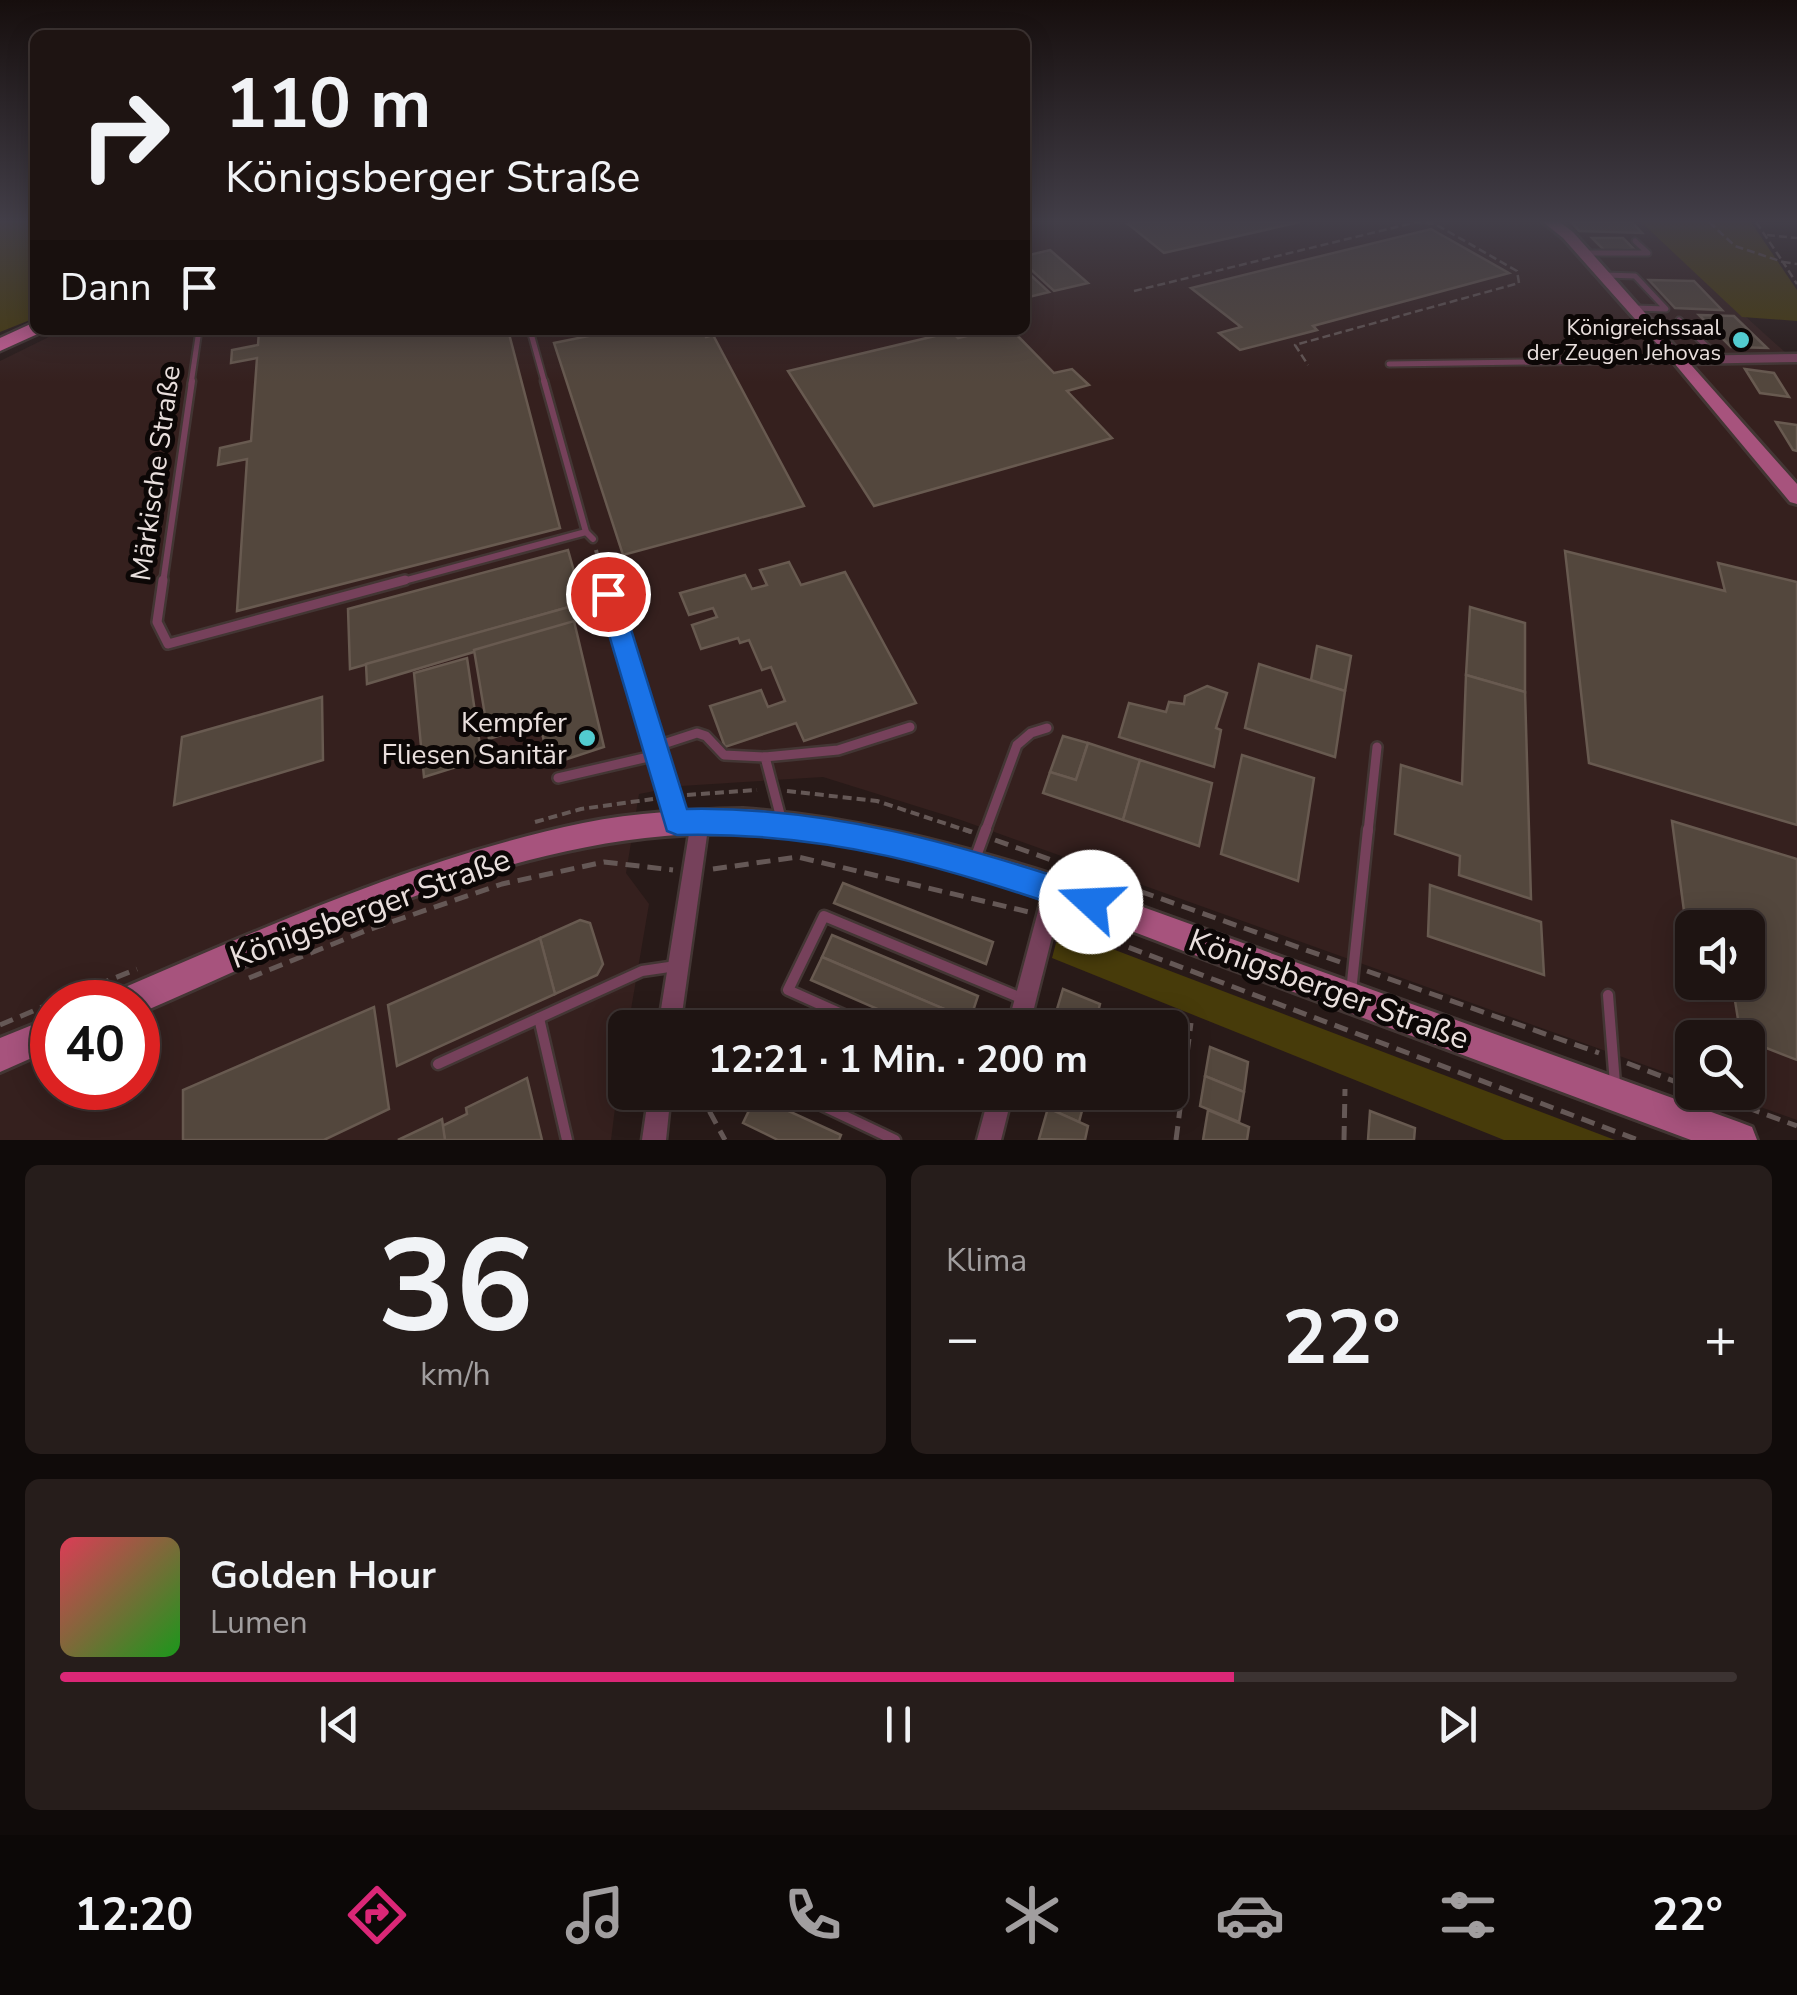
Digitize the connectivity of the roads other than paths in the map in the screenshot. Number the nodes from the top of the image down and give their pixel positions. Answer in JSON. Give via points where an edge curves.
{"nodes":[{"id":1,"x":1604,"y":275,"type":"edge"},
{"id":2,"x":1610,"y":275,"type":"edge"},
{"id":3,"x":1634,"y":308,"type":"junction"},
{"id":4,"x":1679,"y":320,"type":"dead end"},
{"id":5,"x":198,"y":335,"type":"edge"},
{"id":6,"x":531,"y":335,"type":"edge"},
{"id":7,"x":1719,"y":358,"type":"junction"},
{"id":8,"x":1797,"y":358,"type":"edge"},
{"id":9,"x":1681,"y":360,"type":"junction"},
{"id":10,"x":1389,"y":364,"type":"dead end"},
{"id":11,"x":1797,"y":497,"type":"edge"},
{"id":12,"x":608,"y":594,"type":"road end"},
{"id":13,"x":910,"y":727,"type":"dead end"},
{"id":14,"x":1047,"y":728,"type":"dead end"},
{"id":15,"x":1376,"y":747,"type":"dead end"},
{"id":16,"x":656,"y":751,"type":"junction"},
{"id":17,"x":765,"y":758,"type":"junction"},
{"id":18,"x":558,"y":778,"type":"dead end"},
{"id":19,"x":682,"y":814,"type":"junction"},
{"id":20,"x":783,"y":824,"type":"junction"},
{"id":21,"x":979,"y":849,"type":"junction"},
{"id":22,"x":1050,"y":903,"type":"junction"},
{"id":23,"x":676,"y":966,"type":"junction"},
{"id":24,"x":1352,"y":982,"type":"junction"},
{"id":25,"x":160,"y":989,"type":"edge"},
{"id":26,"x":1608,"y":995,"type":"dead end"},
{"id":27,"x":1025,"y":1000,"type":"junction"},
{"id":28,"x":671,"y":1010,"type":"edge"},
{"id":29,"x":833,"y":1010,"type":"edge"},
{"id":30,"x":1022,"y":1010,"type":"edge"},
{"id":31,"x":539,"y":1018,"type":"junction"},
{"id":32,"x":30,"y":1042,"type":"edge"},
{"id":33,"x":0,"y":1055,"type":"edge"},
{"id":34,"x":438,"y":1064,"type":"dead end"},
{"id":35,"x":1615,"y":1093,"type":"junction"},
{"id":36,"x":656,"y":1110,"type":"edge"},
{"id":37,"x":832,"y":1110,"type":"edge"},
{"id":38,"x":997,"y":1110,"type":"edge"},
{"id":39,"x":650,"y":1139,"type":"edge"},
{"id":40,"x":567,"y":1140,"type":"edge"},
{"id":41,"x":895,"y":1140,"type":"edge"},
{"id":42,"x":989,"y":1140,"type":"edge"},
{"id":43,"x":1740,"y":1140,"type":"edge"}],
"edges":[{"from":1,"to":3,"type":"street"},
{"from":2,"to":3,"type":"lane","via":[[1635,276],[1666,309]]},
{"from":3,"to":9,"type":"street"},
{"from":4,"to":7,"type":"lane"},
{"from":5,"to":6,"type":"lane","name":"Märkische Straße","via":[[157,622],[168,644],[590,536]]},
{"from":7,"to":8,"type":"street"},
{"from":7,"to":9,"type":"street"},
{"from":9,"to":10,"type":"lane"},
{"from":9,"to":11,"type":"street"},
{"from":12,"to":16,"type":"street"},
{"from":13,"to":17,"type":"lane","via":[[838,750]]},
{"from":14,"to":21,"type":"lane","via":[[1017,746]]},
{"from":15,"to":24,"type":"lane"},
{"from":16,"to":17,"type":"lane","via":[[696,733],[726,757]]},
{"from":16,"to":18,"type":"lane"},
{"from":16,"to":19,"type":"street"},
{"from":17,"to":20,"type":"lane"},
{"from":19,"to":20,"type":"street","name":"Königsberger Straße"},
{"from":19,"to":23,"type":"street","via":[[695,869]]},
{"from":19,"to":25,"type":"street","name":"Königsberger Straße","via":[[544,845],[414,885]]},
{"from":20,"to":21,"type":"street","name":"Königsberger Straße"},
{"from":21,"to":22,"type":"street","name":"Königsberger Straße"},
{"from":22,"to":24,"type":"street","name":"Königsberger Straße"},
{"from":22,"to":27,"type":"street"},
{"from":23,"to":28,"type":"street"},
{"from":23,"to":31,"type":"lane","via":[[642,971]]},
{"from":24,"to":35,"type":"street","name":"Königsberger Straße"},
{"from":26,"to":35,"type":"lane"},
{"from":27,"to":29,"type":"lane","via":[[824,916],[788,990]]},
{"from":27,"to":30,"type":"street"},
{"from":31,"to":34,"type":"lane"},
{"from":31,"to":40,"type":"lane"},
{"from":32,"to":33,"type":"street"},
{"from":35,"to":43,"type":"street","name":"Königsberger Straße"},
{"from":36,"to":39,"type":"street"},
{"from":37,"to":41,"type":"lane"},
{"from":38,"to":42,"type":"street"}]}
